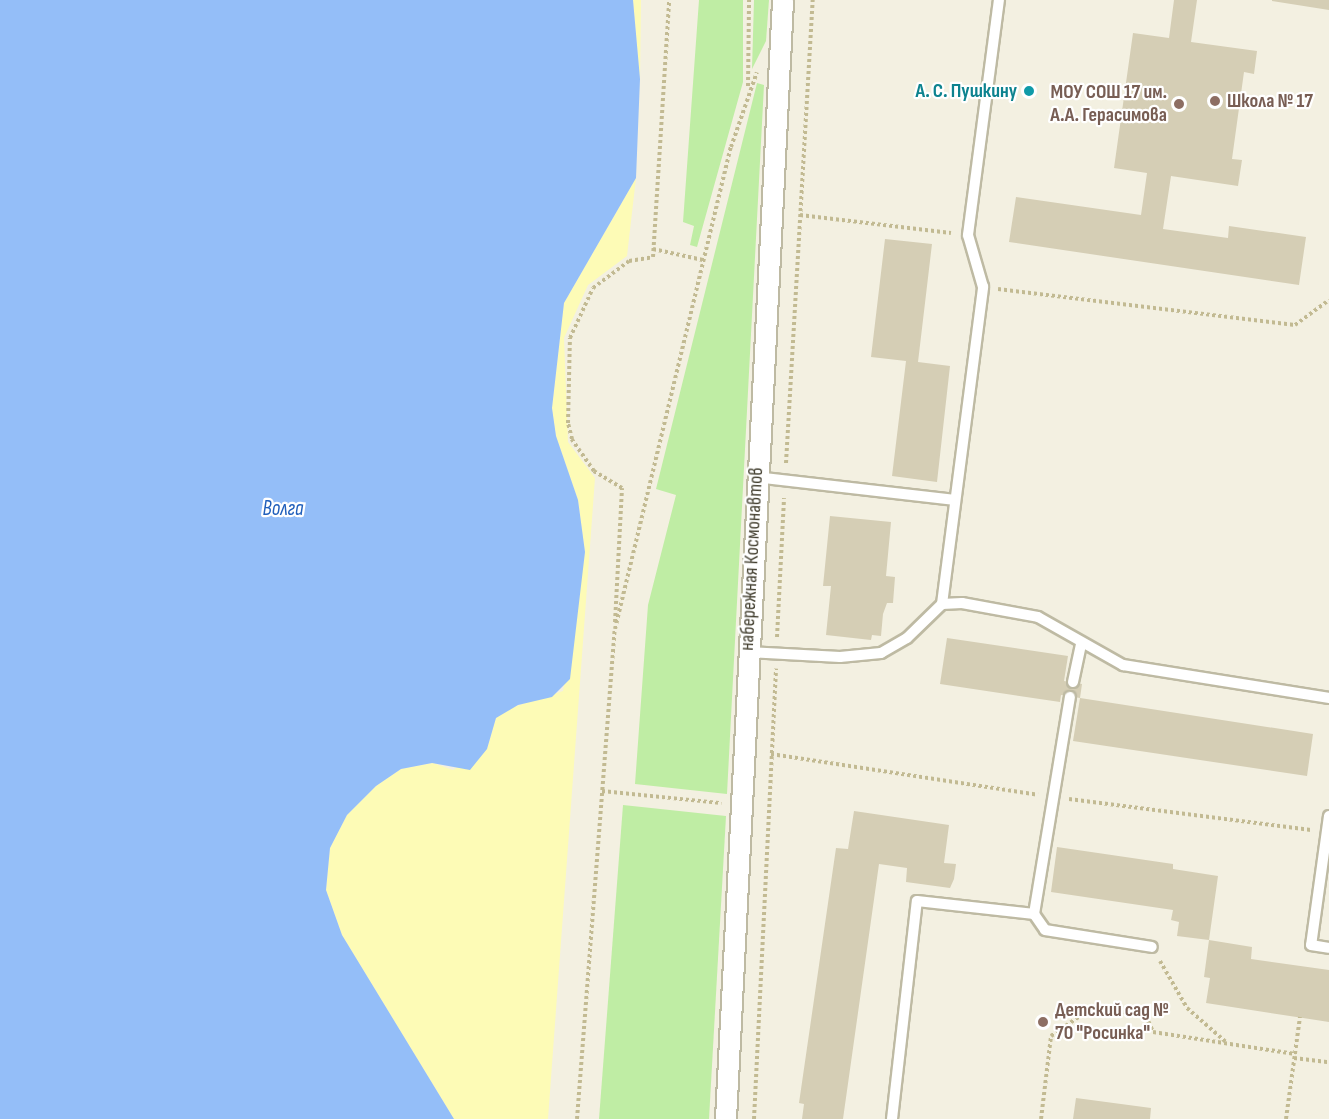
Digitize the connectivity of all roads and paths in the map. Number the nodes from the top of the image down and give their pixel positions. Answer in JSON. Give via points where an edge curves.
{"nodes":[{"id":1,"x":669,"y":0,"type":"edge"},
{"id":2,"x":749,"y":0,"type":"edge"},
{"id":3,"x":783,"y":0,"type":"edge"},
{"id":4,"x":813,"y":0,"type":"edge"},
{"id":5,"x":999,"y":0,"type":"edge"},
{"id":6,"x":759,"y":69,"type":"dead end"},
{"id":7,"x":748,"y":87,"type":"junction"},
{"id":8,"x":800,"y":216,"type":"junction"},
{"id":9,"x":968,"y":235,"type":"junction"},
{"id":10,"x":654,"y":249,"type":"junction"},
{"id":11,"x":703,"y":260,"type":"junction"},
{"id":12,"x":983,"y":287,"type":"junction"},
{"id":13,"x":1329,"y":300,"type":"edge"},
{"id":14,"x":756,"y":477,"type":"junction"},
{"id":15,"x":785,"y":480,"type":"junction"},
{"id":16,"x":955,"y":500,"type":"junction"},
{"id":17,"x":942,"y":604,"type":"junction"},
{"id":18,"x":615,"y":629,"type":"junction"},
{"id":19,"x":1081,"y":644,"type":"junction"},
{"id":20,"x":748,"y":652,"type":"junction"},
{"id":21,"x":776,"y":654,"type":"junction"},
{"id":22,"x":1073,"y":682,"type":"dead end"},
{"id":23,"x":1070,"y":697,"type":"dead end"},
{"id":24,"x":1329,"y":698,"type":"edge"},
{"id":25,"x":603,"y":791,"type":"junction"},
{"id":26,"x":707,"y":802,"type":"dead end"},
{"id":27,"x":1329,"y":816,"type":"edge"},
{"id":28,"x":1034,"y":914,"type":"junction"},
{"id":29,"x":1152,"y":947,"type":"joint"},
{"id":30,"x":1329,"y":948,"type":"edge"},
{"id":31,"x":1300,"y":1017,"type":"dead end"},
{"id":32,"x":1227,"y":1043,"type":"junction"},
{"id":33,"x":1295,"y":1056,"type":"junction"},
{"id":34,"x":1329,"y":1062,"type":"edge"},
{"id":35,"x":577,"y":1119,"type":"edge"},
{"id":36,"x":726,"y":1119,"type":"edge"},
{"id":37,"x":754,"y":1119,"type":"edge"},
{"id":38,"x":892,"y":1119,"type":"edge"},
{"id":39,"x":1041,"y":1119,"type":"edge"},
{"id":40,"x":1286,"y":1119,"type":"edge"}],
"edges":[{"from":1,"to":10,"type":"path"},
{"from":2,"to":7,"type":"path"},
{"from":3,"to":14,"type":"street","name":"набережная Космонавтов"},
{"from":4,"to":8,"type":"path"},
{"from":5,"to":9,"type":"lane"},
{"from":6,"to":7,"type":"path"},
{"from":7,"to":11,"type":"path"},
{"from":8,"to":9,"type":"path"},
{"from":8,"to":15,"type":"path"},
{"from":9,"to":12,"type":"lane"},
{"from":10,"to":11,"type":"path"},
{"from":10,"to":18,"type":"path","via":[[653,257],[629,261],[593,288],[570,338],[568,423],[572,439],[594,471],[622,488]]},
{"from":11,"to":18,"type":"path"},
{"from":12,"to":13,"type":"path","via":[[1295,325]]},
{"from":12,"to":16,"type":"lane"},
{"from":14,"to":15,"type":"lane"},
{"from":14,"to":20,"type":"street","name":"набережная Космонавтов"},
{"from":15,"to":16,"type":"lane"},
{"from":15,"to":21,"type":"path"},
{"from":16,"to":17,"type":"lane"},
{"from":17,"to":19,"type":"lane","via":[[962,603],[1038,617]]},
{"from":17,"to":21,"type":"lane","via":[[907,639],[881,653]]},
{"from":18,"to":25,"type":"path"},
{"from":19,"to":22,"type":"lane"},
{"from":19,"to":24,"type":"lane","via":[[1123,665]]},
{"from":20,"to":21,"type":"lane"},
{"from":20,"to":36,"type":"street","name":"набережная Космонавтов"},
{"from":21,"to":37,"type":"path"},
{"from":23,"to":28,"type":"lane"},
{"from":25,"to":26,"type":"path"},
{"from":25,"to":35,"type":"path"},
{"from":27,"to":30,"type":"lane","via":[[1311,945]]},
{"from":28,"to":29,"type":"lane","via":[[1045,930]]},
{"from":28,"to":38,"type":"lane","via":[[917,901]]},
{"from":29,"to":32,"type":"path","via":[[1187,1008]]},
{"from":31,"to":33,"type":"path"},
{"from":32,"to":33,"type":"path"},
{"from":32,"to":39,"type":"path","via":[[1154,1032],[1146,1016],[1093,1007],[1051,1036]]},
{"from":33,"to":34,"type":"path"},
{"from":33,"to":40,"type":"path"}]}
